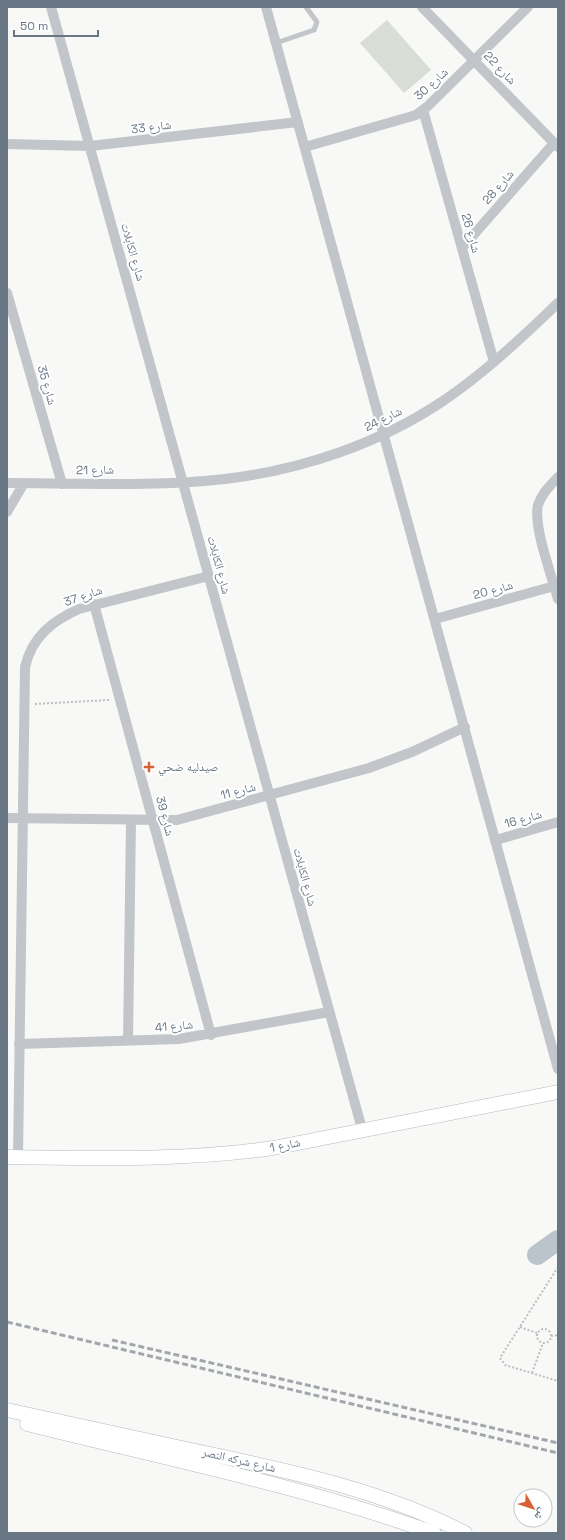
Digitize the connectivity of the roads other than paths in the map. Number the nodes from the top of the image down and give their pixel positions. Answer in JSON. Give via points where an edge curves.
{"nodes":[{"id":1,"x":51,"y":7,"type":"edge"},
{"id":2,"x":266,"y":7,"type":"edge"},
{"id":3,"x":306,"y":7,"type":"edge"},
{"id":4,"x":422,"y":7,"type":"edge"},
{"id":5,"x":528,"y":7,"type":"edge"},
{"id":6,"x":276,"y":43,"type":"junction"},
{"id":7,"x":474,"y":60,"type":"junction"},
{"id":8,"x":423,"y":110,"type":"junction"},
{"id":9,"x":298,"y":122,"type":"junction"},
{"id":10,"x":7,"y":144,"type":"edge"},
{"id":11,"x":556,"y":145,"type":"edge"},
{"id":12,"x":90,"y":146,"type":"junction"},
{"id":13,"x":305,"y":147,"type":"junction"},
{"id":14,"x":462,"y":248,"type":"junction"},
{"id":15,"x":7,"y":293,"type":"edge"},
{"id":16,"x":556,"y":309,"type":"edge"},
{"id":17,"x":494,"y":362,"type":"junction"},
{"id":18,"x":384,"y":434,"type":"junction"},
{"id":19,"x":558,"y":477,"type":"edge"},
{"id":20,"x":183,"y":482,"type":"junction"},
{"id":21,"x":7,"y":483,"type":"edge"},
{"id":22,"x":24,"y":483,"type":"junction"},
{"id":23,"x":62,"y":484,"type":"junction"},
{"id":24,"x":7,"y":512,"type":"edge"},
{"id":25,"x":209,"y":576,"type":"junction"},
{"id":26,"x":556,"y":586,"type":"edge"},
{"id":27,"x":558,"y":599,"type":"edge"},
{"id":28,"x":94,"y":604,"type":"junction"},
{"id":29,"x":435,"y":619,"type":"junction"},
{"id":30,"x":465,"y":727,"type":"junction"},
{"id":31,"x":269,"y":796,"type":"junction"},
{"id":32,"x":7,"y":818,"type":"edge"},
{"id":33,"x":22,"y":818,"type":"junction"},
{"id":34,"x":131,"y":820,"type":"junction"},
{"id":35,"x":153,"y":820,"type":"junction"},
{"id":36,"x":558,"y":822,"type":"edge"},
{"id":37,"x":496,"y":840,"type":"junction"},
{"id":38,"x":329,"y":1012,"type":"junction"},
{"id":39,"x":211,"y":1035,"type":"junction"},
{"id":40,"x":128,"y":1041,"type":"junction"},
{"id":41,"x":19,"y":1044,"type":"junction"},
{"id":42,"x":558,"y":1069,"type":"edge"},
{"id":43,"x":558,"y":1092,"type":"edge"},
{"id":44,"x":362,"y":1129,"type":"junction"},
{"id":45,"x":12,"y":1157,"type":"edge"},
{"id":46,"x":7,"y":1410,"type":"edge"},
{"id":47,"x":7,"y":1419,"type":"edge"},
{"id":48,"x":434,"y":1533,"type":"edge"},
{"id":49,"x":465,"y":1533,"type":"edge"}],
"edges":[{"from":1,"to":12,"type":"street","name":"شارع الكابلات"},
{"from":2,"to":6,"type":"street"},
{"from":3,"to":6,"type":"lane","via":[[317,22],[314,30]]},
{"from":4,"to":7,"type":"street","name":"شارع 22"},
{"from":5,"to":7,"type":"street","name":"شارع 30"},
{"from":6,"to":9,"type":"street"},
{"from":7,"to":8,"type":"street","name":"شارع 30"},
{"from":7,"to":11,"type":"street","name":"شارع 22"},
{"from":8,"to":13,"type":"street","name":"شارع 30","via":[[407,119]]},
{"from":8,"to":14,"type":"street","name":"شارع 26"},
{"from":9,"to":12,"type":"street","name":"شارع 33"},
{"from":9,"to":13,"type":"street"},
{"from":10,"to":12,"type":"street","name":"شارع 33"},
{"from":11,"to":14,"type":"street","name":"شارع 28"},
{"from":12,"to":20,"type":"street","name":"شارع الكابلات"},
{"from":13,"to":18,"type":"street"},
{"from":14,"to":17,"type":"street","name":"شارع 26"},
{"from":15,"to":23,"type":"street","name":"شارع 35"},
{"from":16,"to":17,"type":"street","name":"شارع 24"},
{"from":17,"to":18,"type":"street","name":"شارع 24","via":[[442,402]]},
{"from":18,"to":20,"type":"street","name":"شارع 24","via":[[346,450],[266,473]]},
{"from":18,"to":29,"type":"street"},
{"from":19,"to":26,"type":"street","via":[[542,497],[537,514],[539,531]]},
{"from":20,"to":23,"type":"street","name":"شارع 21"},
{"from":20,"to":25,"type":"street","name":"شارع الكابلات"},
{"from":21,"to":22,"type":"street","name":"شارع 21"},
{"from":22,"to":23,"type":"street","name":"شارع 21"},
{"from":22,"to":24,"type":"street"},
{"from":25,"to":28,"type":"street","name":"شارع 37"},
{"from":25,"to":31,"type":"street","name":"شارع الكابلات"},
{"from":26,"to":27,"type":"street"},
{"from":26,"to":29,"type":"street","name":"شارع 20"},
{"from":28,"to":33,"type":"street","name":"شارع 37","via":[[69,613],[52,624],[33,643],[28,654],[25,667]]},
{"from":28,"to":35,"type":"street","name":"شارع 39"},
{"from":29,"to":30,"type":"street"},
{"from":30,"to":31,"type":"street","name":"شارع 11","via":[[370,768]]},
{"from":30,"to":37,"type":"street"},
{"from":31,"to":35,"type":"street","name":"شارع 11","via":[[177,820]]},
{"from":31,"to":38,"type":"street","name":"شارع الكابلات"},
{"from":32,"to":33,"type":"street","name":"شارع 11"},
{"from":33,"to":34,"type":"street","name":"شارع 11"},
{"from":33,"to":41,"type":"street","name":"شارع 37"},
{"from":34,"to":35,"type":"street","name":"شارع 11"},
{"from":34,"to":40,"type":"street"},
{"from":35,"to":39,"type":"street","name":"شارع 39"},
{"from":36,"to":37,"type":"street","name":"شارع 16"},
{"from":37,"to":42,"type":"street"},
{"from":38,"to":39,"type":"street","name":"شارع 41"},
{"from":38,"to":44,"type":"street","name":"شارع الكابلات"},
{"from":39,"to":40,"type":"street","name":"شارع 41"},
{"from":40,"to":41,"type":"street","name":"شارع 41"},
{"from":41,"to":45,"type":"street","name":"شارع 37"},
{"from":43,"to":44,"type":"main road","name":"شارع 1"},
{"from":44,"to":45,"type":"main road","name":"شارع 1","via":[[236,1154],[120,1158]]},
{"from":46,"to":49,"type":"main road","name":"شارع شركه النصر","via":[[303,1475],[396,1503]]},
{"from":47,"to":48,"type":"main road","name":"شارع شركه النصر","via":[[299,1491]]}]}
